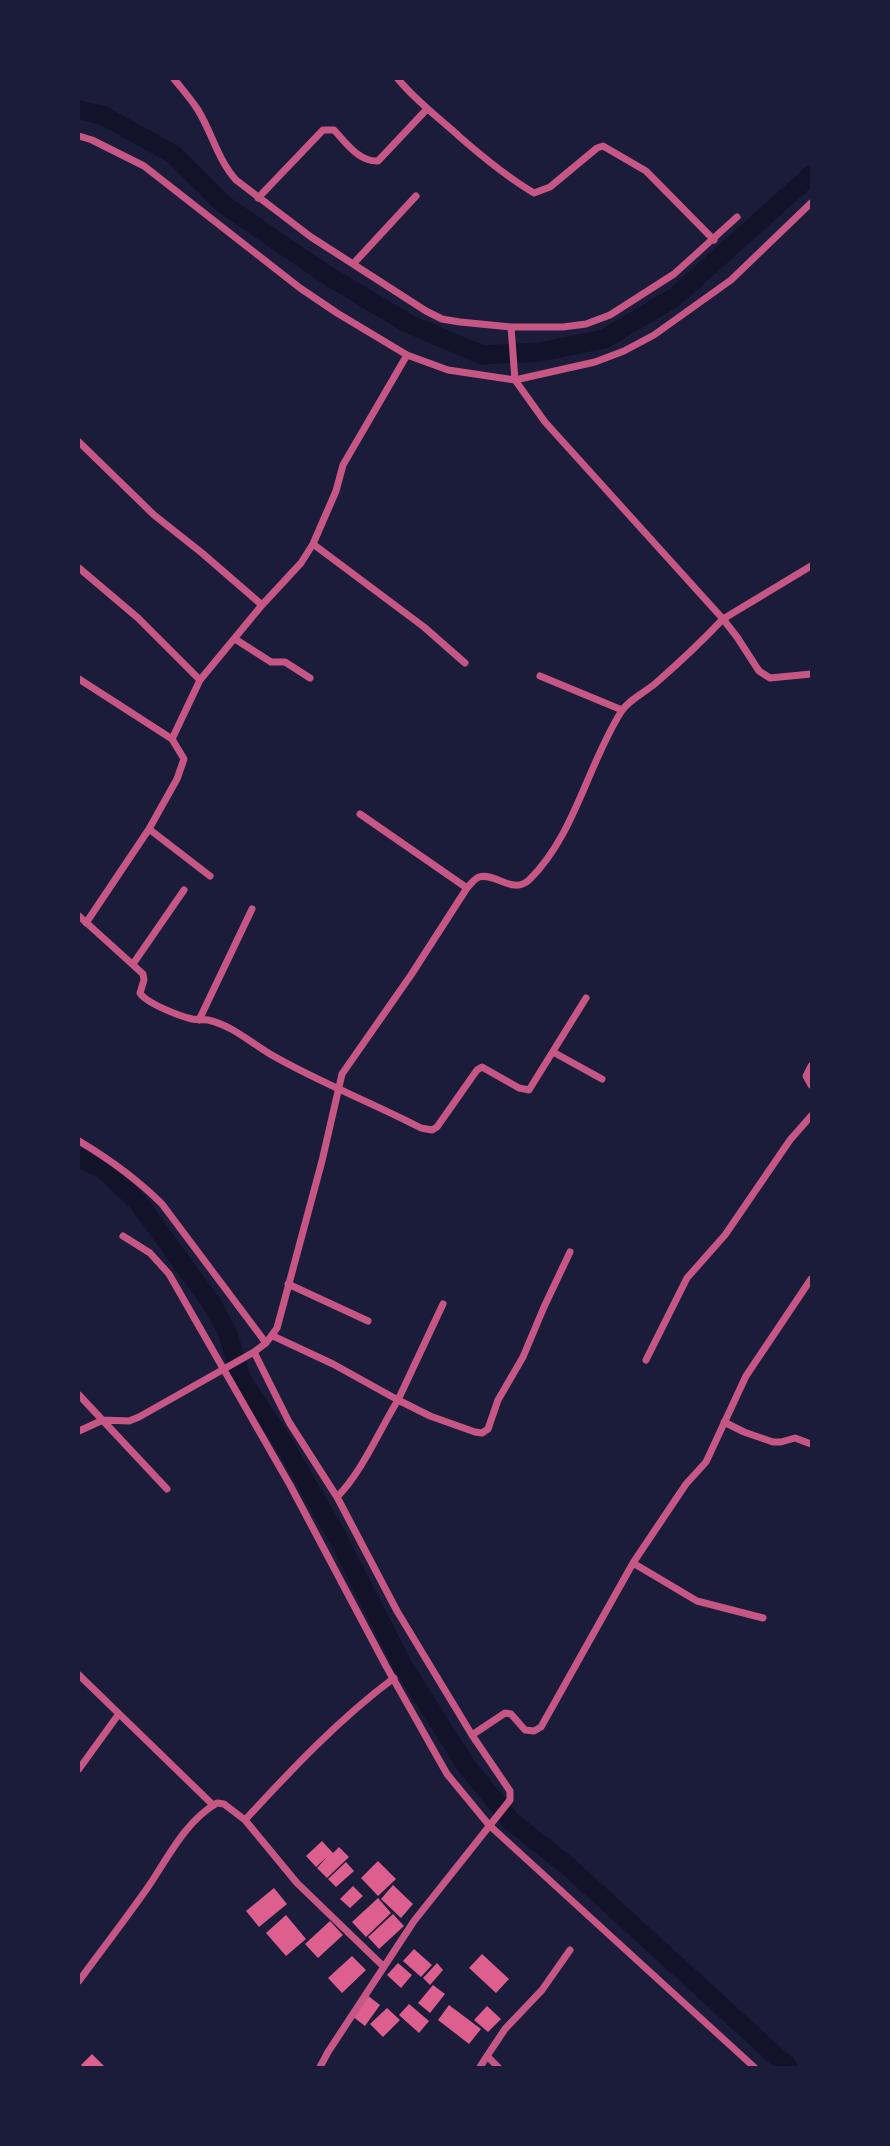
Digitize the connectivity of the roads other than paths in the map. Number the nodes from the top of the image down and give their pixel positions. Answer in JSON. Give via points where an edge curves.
{"nodes":[{"id":1,"x":174,"y":79,"type":"edge"},
{"id":2,"x":398,"y":79,"type":"edge"},
{"id":3,"x":427,"y":109,"type":"junction"},
{"id":4,"x":79,"y":136,"type":"edge"},
{"id":5,"x":416,"y":196,"type":"dead end"},
{"id":6,"x":258,"y":198,"type":"junction"},
{"id":7,"x":811,"y":203,"type":"edge"},
{"id":8,"x":737,"y":217,"type":"dead end"},
{"id":9,"x":714,"y":240,"type":"junction"},
{"id":10,"x":354,"y":263,"type":"junction"},
{"id":11,"x":511,"y":327,"type":"junction"},
{"id":12,"x":407,"y":355,"type":"junction"},
{"id":13,"x":516,"y":380,"type":"junction"},
{"id":14,"x":79,"y":442,"type":"edge"},
{"id":15,"x":313,"y":544,"type":"junction"},
{"id":16,"x":811,"y":566,"type":"edge"},
{"id":17,"x":79,"y":568,"type":"edge"},
{"id":18,"x":262,"y":605,"type":"junction"},
{"id":19,"x":723,"y":619,"type":"junction"},
{"id":20,"x":235,"y":639,"type":"junction"},
{"id":21,"x":465,"y":663,"type":"dead end"},
{"id":22,"x":811,"y":674,"type":"edge"},
{"id":23,"x":540,"y":676,"type":"dead end"},
{"id":24,"x":310,"y":678,"type":"dead end"},
{"id":25,"x":79,"y":680,"type":"edge"},
{"id":26,"x":200,"y":680,"type":"junction"},
{"id":27,"x":622,"y":710,"type":"junction"},
{"id":28,"x":172,"y":739,"type":"junction"},
{"id":29,"x":360,"y":814,"type":"dead end"},
{"id":30,"x":149,"y":829,"type":"junction"},
{"id":31,"x":210,"y":876,"type":"dead end"},
{"id":32,"x":467,"y":888,"type":"junction"},
{"id":33,"x":184,"y":890,"type":"dead end"},
{"id":34,"x":252,"y":909,"type":"dead end"},
{"id":35,"x":79,"y":916,"type":"edge"},
{"id":36,"x":86,"y":923,"type":"junction"},
{"id":37,"x":133,"y":964,"type":"junction"},
{"id":38,"x":586,"y":998,"type":"dead end"},
{"id":39,"x":199,"y":1020,"type":"junction"},
{"id":40,"x":553,"y":1052,"type":"junction"},
{"id":41,"x":811,"y":1066,"type":"edge"},
{"id":42,"x":602,"y":1079,"type":"dead end"},
{"id":43,"x":811,"y":1085,"type":"edge"},
{"id":44,"x":338,"y":1088,"type":"junction"},
{"id":45,"x":811,"y":1116,"type":"edge"},
{"id":46,"x":79,"y":1141,"type":"edge"},
{"id":47,"x":123,"y":1236,"type":"dead end"},
{"id":48,"x":570,"y":1252,"type":"dead end"},
{"id":49,"x":811,"y":1279,"type":"edge"},
{"id":50,"x":288,"y":1284,"type":"junction"},
{"id":51,"x":443,"y":1304,"type":"dead end"},
{"id":52,"x":368,"y":1321,"type":"dead end"},
{"id":53,"x":272,"y":1336,"type":"junction"},
{"id":54,"x":266,"y":1343,"type":"junction"},
{"id":55,"x":250,"y":1354,"type":"junction"},
{"id":56,"x":646,"y":1360,"type":"dead end"},
{"id":57,"x":222,"y":1369,"type":"junction"},
{"id":58,"x":79,"y":1395,"type":"edge"},
{"id":59,"x":398,"y":1400,"type":"junction"},
{"id":60,"x":103,"y":1420,"type":"junction"},
{"id":61,"x":724,"y":1422,"type":"junction"},
{"id":62,"x":79,"y":1430,"type":"edge"},
{"id":63,"x":811,"y":1444,"type":"edge"},
{"id":64,"x":167,"y":1489,"type":"dead end"},
{"id":65,"x":337,"y":1497,"type":"junction"},
{"id":66,"x":633,"y":1563,"type":"junction"},
{"id":67,"x":763,"y":1618,"type":"dead end"},
{"id":68,"x":79,"y":1675,"type":"edge"},
{"id":69,"x":394,"y":1678,"type":"junction"},
{"id":70,"x":118,"y":1715,"type":"junction"},
{"id":71,"x":472,"y":1735,"type":"junction"},
{"id":72,"x":79,"y":1769,"type":"edge"},
{"id":73,"x":213,"y":1805,"type":"junction"},
{"id":74,"x":245,"y":1820,"type":"junction"},
{"id":75,"x":491,"y":1822,"type":"junction"},
{"id":76,"x":570,"y":1950,"type":"dead end"},
{"id":77,"x":383,"y":1966,"type":"junction"},
{"id":78,"x":79,"y":1981,"type":"edge"},
{"id":79,"x":487,"y":2056,"type":"junction"},
{"id":80,"x":320,"y":2067,"type":"edge"},
{"id":81,"x":480,"y":2067,"type":"edge"},
{"id":82,"x":498,"y":2067,"type":"edge"},
{"id":83,"x":754,"y":2067,"type":"edge"}],
"edges":[{"from":1,"to":6,"type":"street","via":[[198,110],[226,169]]},
{"from":2,"to":3,"type":"street"},
{"from":3,"to":6,"type":"street","via":[[378,161],[354,152],[334,130],[323,130]]},
{"from":3,"to":9,"type":"street","via":[[508,178],[534,193],[550,187],[597,148],[611,148],[646,171]]},
{"from":4,"to":12,"type":"street","via":[[144,166],[300,288]]},
{"from":5,"to":10,"type":"street"},
{"from":6,"to":10,"type":"street"},
{"from":7,"to":13,"type":"street","via":[[731,280],[654,335],[595,362]]},
{"from":8,"to":9,"type":"street"},
{"from":9,"to":11,"type":"street","via":[[674,274],[610,315],[563,327]]},
{"from":10,"to":11,"type":"street","via":[[442,319]]},
{"from":11,"to":13,"type":"street"},
{"from":12,"to":13,"type":"street","via":[[448,370]]},
{"from":12,"to":15,"type":"street","via":[[344,465]]},
{"from":13,"to":19,"type":"street","via":[[545,422]]},
{"from":14,"to":18,"type":"street","via":[[155,515]]},
{"from":15,"to":18,"type":"street","via":[[301,564]]},
{"from":15,"to":21,"type":"street","via":[[425,627]]},
{"from":16,"to":19,"type":"street"},
{"from":17,"to":26,"type":"street"},
{"from":18,"to":20,"type":"street"},
{"from":19,"to":22,"type":"street","via":[[759,671],[770,678]]},
{"from":19,"to":27,"type":"street"},
{"from":20,"to":24,"type":"street","via":[[271,662],[285,662]]},
{"from":20,"to":26,"type":"street"},
{"from":23,"to":27,"type":"street"},
{"from":25,"to":28,"type":"street"},
{"from":26,"to":28,"type":"street"},
{"from":27,"to":32,"type":"street","via":[[562,837],[532,877],[516,886],[482,877]]},
{"from":28,"to":30,"type":"street","via":[[184,759],[183,766]]},
{"from":29,"to":32,"type":"street"},
{"from":30,"to":31,"type":"street"},
{"from":30,"to":36,"type":"street"},
{"from":32,"to":44,"type":"street","via":[[350,1060]]},
{"from":33,"to":37,"type":"street"},
{"from":34,"to":39,"type":"street"},
{"from":35,"to":36,"type":"street"},
{"from":36,"to":37,"type":"street"},
{"from":37,"to":39,"type":"street","via":[[145,978],[141,996]]},
{"from":38,"to":40,"type":"street"},
{"from":39,"to":44,"type":"street","via":[[240,1034]]},
{"from":40,"to":42,"type":"street"},
{"from":40,"to":44,"type":"street","via":[[529,1090],[485,1068],[477,1070],[432,1130]]},
{"from":41,"to":43,"type":"street","via":[[806,1076]]},
{"from":44,"to":50,"type":"street"},
{"from":45,"to":56,"type":"street","via":[[688,1278]]},
{"from":46,"to":54,"type":"street","via":[[162,1204]]},
{"from":47,"to":57,"type":"street","via":[[161,1263]]},
{"from":48,"to":59,"type":"street","via":[[488,1429],[475,1432]]},
{"from":49,"to":61,"type":"street","via":[[746,1376]]},
{"from":50,"to":52,"type":"street"},
{"from":50,"to":53,"type":"street"},
{"from":51,"to":59,"type":"street"},
{"from":53,"to":54,"type":"street"},
{"from":53,"to":59,"type":"street"},
{"from":54,"to":55,"type":"street"},
{"from":55,"to":57,"type":"street"},
{"from":55,"to":65,"type":"street"},
{"from":57,"to":60,"type":"street","via":[[139,1418]]},
{"from":57,"to":69,"type":"street"},
{"from":58,"to":60,"type":"street"},
{"from":59,"to":65,"type":"street"},
{"from":60,"to":62,"type":"street"},
{"from":60,"to":64,"type":"street"},
{"from":61,"to":63,"type":"street","via":[[773,1442],[795,1438]]},
{"from":61,"to":66,"type":"street","via":[[706,1462],[686,1483]]},
{"from":65,"to":71,"type":"street","via":[[397,1611]]},
{"from":66,"to":67,"type":"street","via":[[697,1601]]},
{"from":66,"to":71,"type":"street","via":[[541,1727],[525,1730],[505,1713]]},
{"from":68,"to":70,"type":"street"},
{"from":69,"to":74,"type":"street","via":[[304,1757]]},
{"from":69,"to":75,"type":"street","via":[[447,1774]]},
{"from":70,"to":72,"type":"street"},
{"from":70,"to":73,"type":"street"},
{"from":71,"to":75,"type":"street","via":[[510,1791],[510,1800]]},
{"from":73,"to":74,"type":"street","via":[[223,1804]]},
{"from":73,"to":78,"type":"street","via":[[175,1845]]},
{"from":74,"to":77,"type":"street","via":[[297,1883]]},
{"from":75,"to":77,"type":"street"},
{"from":75,"to":83,"type":"street"},
{"from":76,"to":79,"type":"street"},
{"from":77,"to":80,"type":"street"},
{"from":79,"to":81,"type":"street"},
{"from":79,"to":82,"type":"street"}]}
